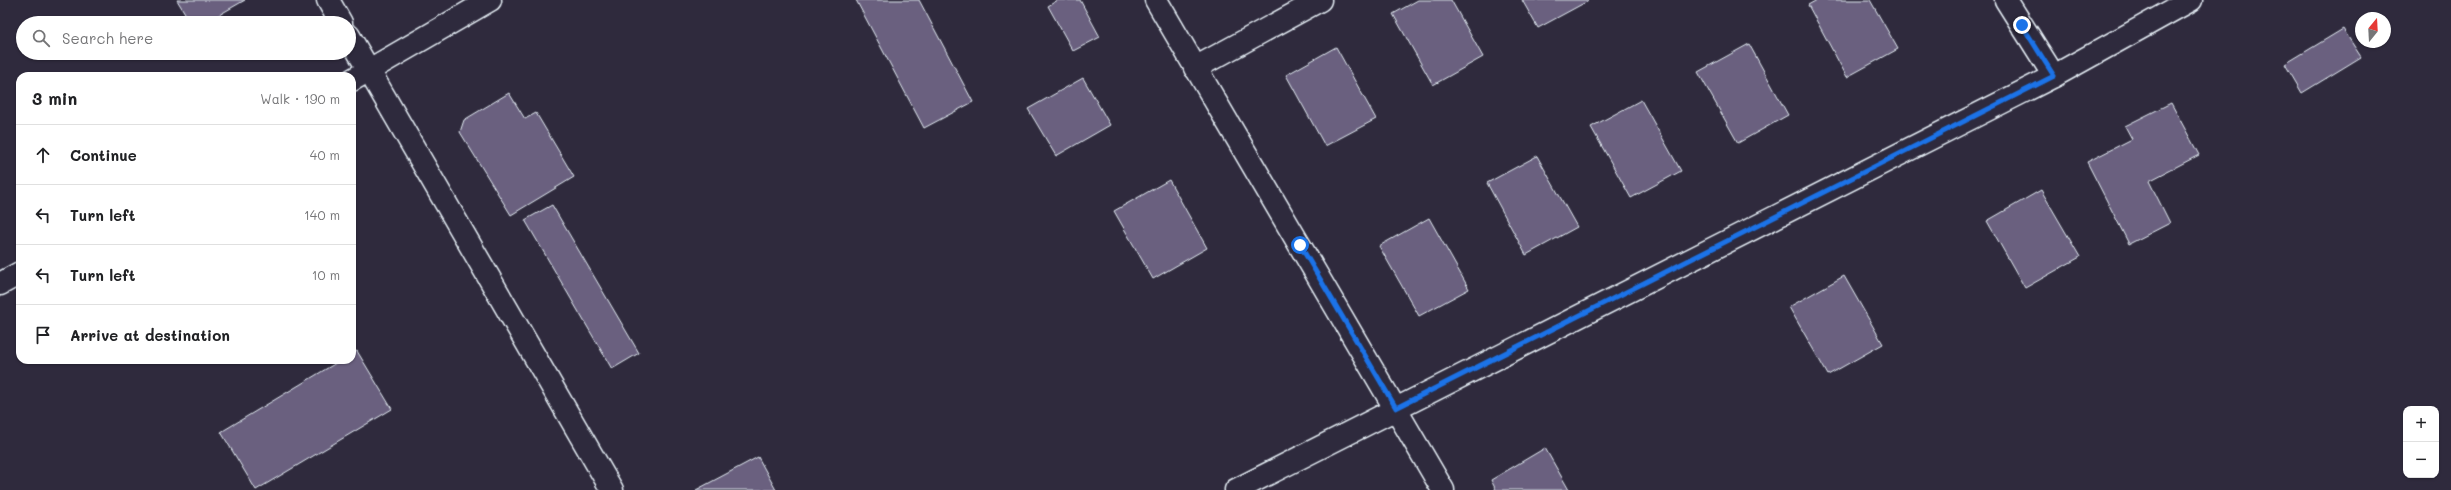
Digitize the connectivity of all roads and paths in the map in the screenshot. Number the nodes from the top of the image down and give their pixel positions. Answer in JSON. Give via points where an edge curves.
{"nodes":[{"id":1,"x":328,"y":0,"type":"edge"},
{"id":2,"x":490,"y":0,"type":"edge"},
{"id":3,"x":1156,"y":0,"type":"edge"},
{"id":4,"x":1320,"y":0,"type":"edge"},
{"id":5,"x":2006,"y":0,"type":"edge"},
{"id":6,"x":2190,"y":0,"type":"edge"},
{"id":7,"x":337,"y":16,"type":"edge"},
{"id":8,"x":356,"y":60,"type":"edge"},
{"id":9,"x":1195,"y":68,"type":"junction"},
{"id":10,"x":360,"y":75,"type":"edge"},
{"id":11,"x":2054,"y":76,"type":"junction"},
{"id":12,"x":16,"y":275,"type":"edge"},
{"id":13,"x":0,"y":284,"type":"edge"},
{"id":14,"x":1396,"y":408,"type":"junction"},
{"id":15,"x":612,"y":490,"type":"edge"},
{"id":16,"x":1236,"y":490,"type":"edge"},
{"id":17,"x":1443,"y":490,"type":"edge"}],
"edges":[{"from":1,"to":7,"type":"street"},
{"from":2,"to":10,"type":"street"},
{"from":3,"to":9,"type":"street"},
{"from":4,"to":9,"type":"street"},
{"from":5,"to":11,"type":"street"},
{"from":6,"to":11,"type":"street"},
{"from":8,"to":10,"type":"street"},
{"from":9,"to":14,"type":"street"},
{"from":10,"to":15,"type":"street"},
{"from":11,"to":14,"type":"street"},
{"from":12,"to":13,"type":"street"},
{"from":14,"to":16,"type":"street"},
{"from":14,"to":17,"type":"street"}]}
